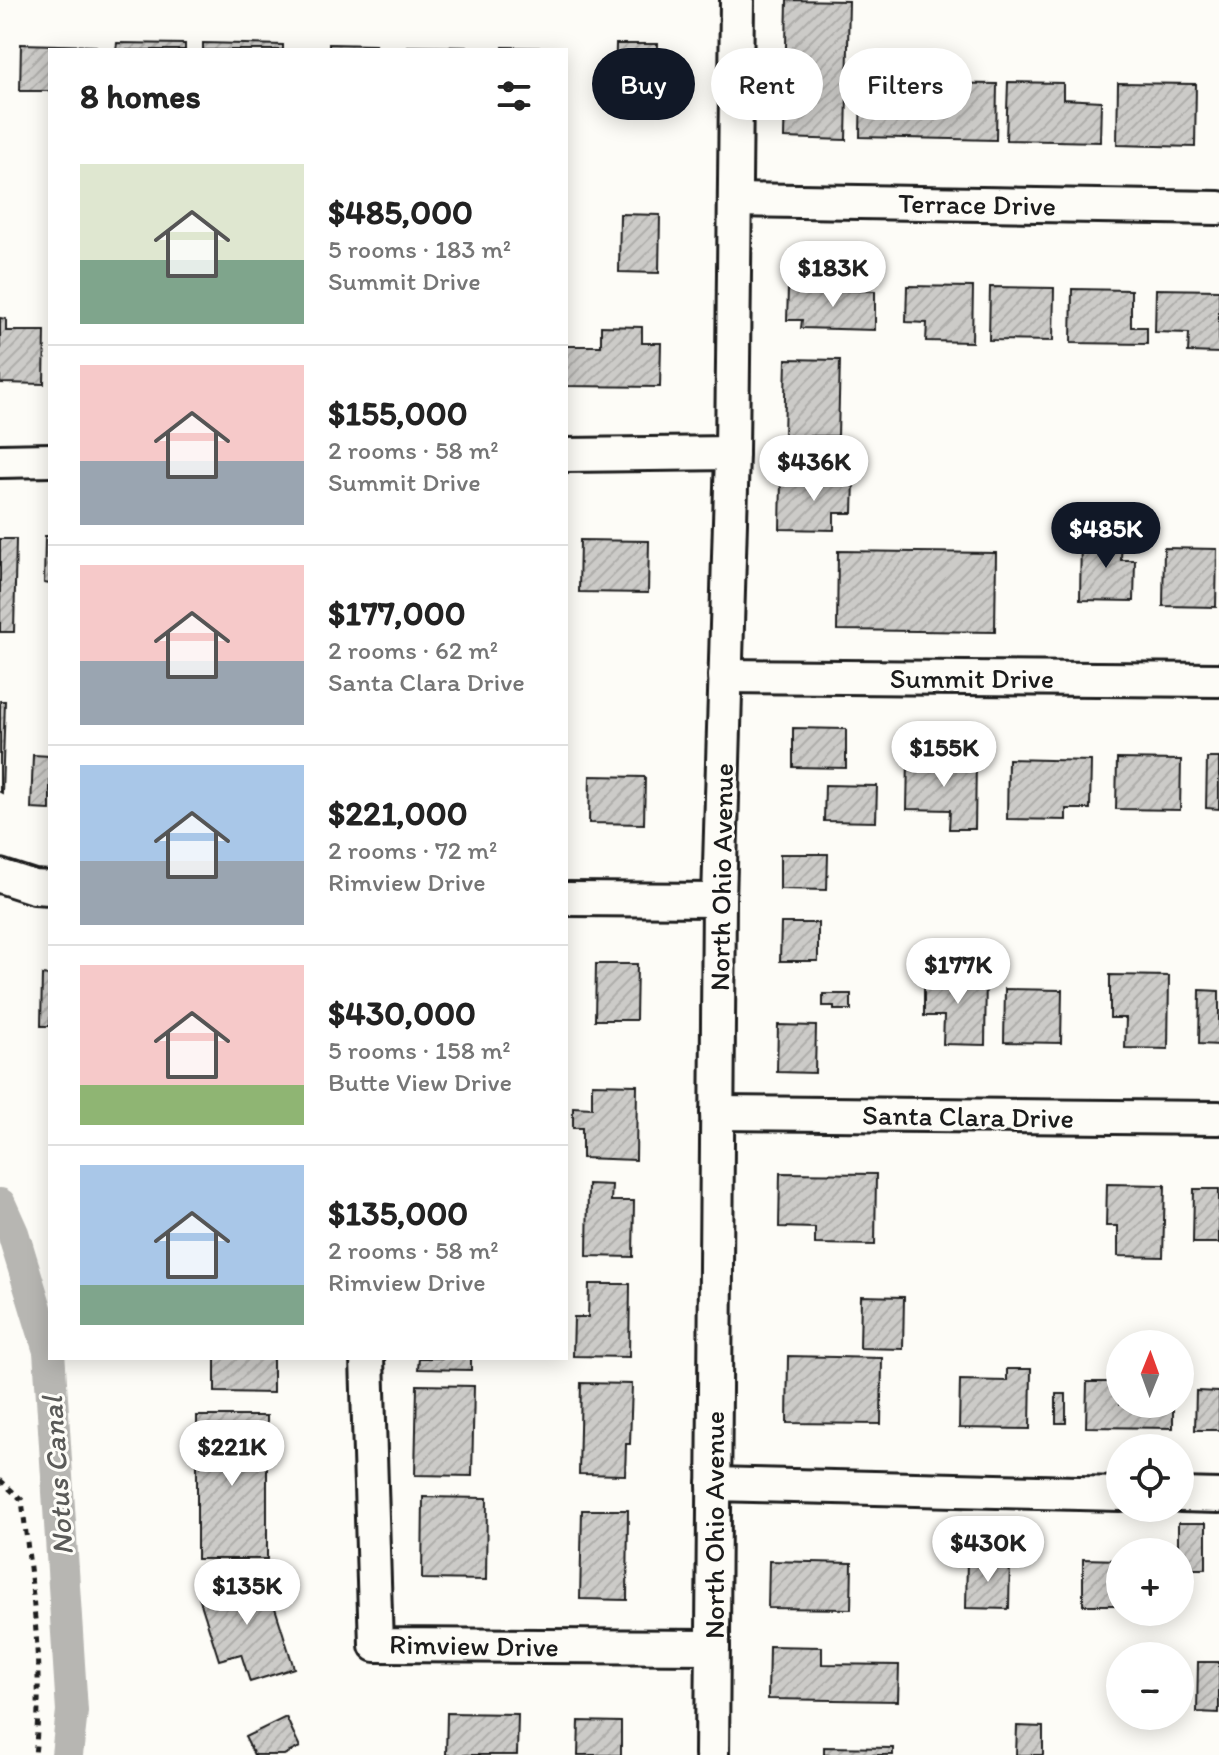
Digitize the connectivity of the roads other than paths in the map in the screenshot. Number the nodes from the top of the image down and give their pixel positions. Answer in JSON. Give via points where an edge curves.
{"nodes":[{"id":1,"x":737,"y":0,"type":"edge"},
{"id":2,"x":735,"y":200,"type":"junction"},
{"id":3,"x":1219,"y":208,"type":"edge"},
{"id":4,"x":732,"y":453,"type":"junction"},
{"id":5,"x":568,"y":455,"type":"edge"},
{"id":6,"x":48,"y":460,"type":"edge"},
{"id":7,"x":0,"y":461,"type":"edge"},
{"id":8,"x":725,"y":676,"type":"junction"},
{"id":9,"x":1219,"y":680,"type":"edge"},
{"id":10,"x":0,"y":876,"type":"edge"},
{"id":11,"x":48,"y":888,"type":"edge"},
{"id":12,"x":568,"y":899,"type":"edge"},
{"id":13,"x":719,"y":900,"type":"junction"},
{"id":14,"x":717,"y":1113,"type":"junction"},
{"id":15,"x":1219,"y":1118,"type":"edge"},
{"id":16,"x":367,"y":1360,"type":"edge"},
{"id":17,"x":714,"y":1484,"type":"junction"},
{"id":18,"x":1106,"y":1494,"type":"edge"},
{"id":19,"x":1194,"y":1495,"type":"edge"},
{"id":20,"x":1219,"y":1496,"type":"edge"},
{"id":21,"x":713,"y":1647,"type":"junction"},
{"id":22,"x":712,"y":1755,"type":"edge"}],
"edges":[{"from":1,"to":2,"type":"street","name":"North Ohio Avenue"},
{"from":2,"to":3,"type":"street","name":"Terrace Drive"},
{"from":2,"to":4,"type":"street","name":"North Ohio Avenue"},
{"from":4,"to":5,"type":"street"},
{"from":4,"to":8,"type":"street","name":"North Ohio Avenue"},
{"from":6,"to":7,"type":"street"},
{"from":8,"to":9,"type":"street","name":"Summit Drive"},
{"from":8,"to":13,"type":"street","name":"North Ohio Avenue"},
{"from":10,"to":11,"type":"street"},
{"from":12,"to":13,"type":"street"},
{"from":13,"to":14,"type":"street","name":"North Ohio Avenue"},
{"from":14,"to":15,"type":"street","name":"Santa Clara Drive"},
{"from":14,"to":17,"type":"street","name":"North Ohio Avenue"},
{"from":16,"to":21,"type":"street","name":"Rimview Drive","via":[[376,1645]]},
{"from":17,"to":18,"type":"street"},
{"from":17,"to":21,"type":"street","name":"North Ohio Avenue"},
{"from":19,"to":20,"type":"street"},
{"from":21,"to":22,"type":"street","name":"North Ohio Avenue"}]}
